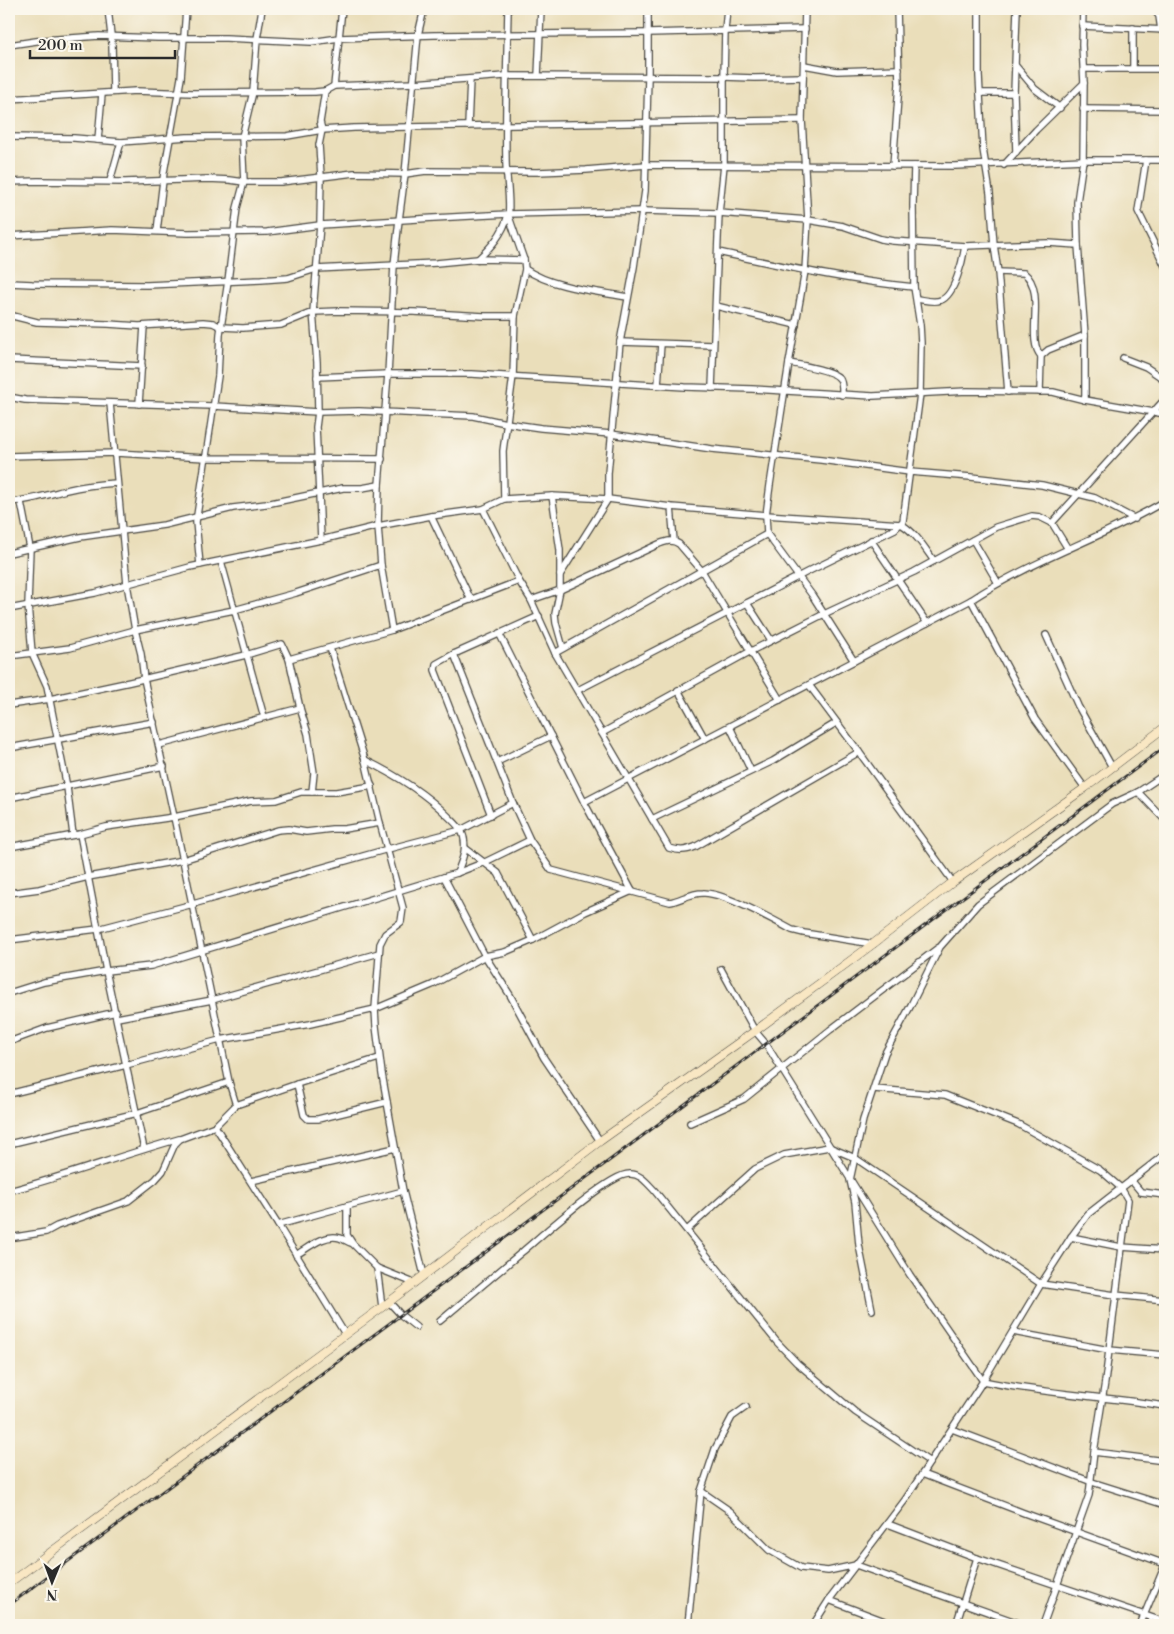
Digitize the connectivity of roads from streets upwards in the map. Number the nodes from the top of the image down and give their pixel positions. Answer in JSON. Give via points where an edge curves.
{"nodes":[{"id":1,"x":108,"y":9,"type":"edge"},
{"id":2,"x":186,"y":9,"type":"edge"},
{"id":3,"x":262,"y":9,"type":"edge"},
{"id":4,"x":342,"y":9,"type":"edge"},
{"id":5,"x":424,"y":9,"type":"edge"},
{"id":6,"x":508,"y":9,"type":"edge"},
{"id":7,"x":541,"y":9,"type":"edge"},
{"id":8,"x":648,"y":9,"type":"edge"},
{"id":9,"x":727,"y":9,"type":"edge"},
{"id":10,"x":805,"y":9,"type":"edge"},
{"id":11,"x":897,"y":9,"type":"edge"},
{"id":12,"x":979,"y":9,"type":"edge"},
{"id":13,"x":1017,"y":9,"type":"edge"},
{"id":14,"x":1083,"y":9,"type":"edge"},
{"id":15,"x":1153,"y":9,"type":"edge"},
{"id":16,"x":1082,"y":26,"type":"junction"},
{"id":17,"x":1133,"y":28,"type":"junction"},
{"id":18,"x":805,"y":29,"type":"junction"},
{"id":19,"x":725,"y":30,"type":"junction"},
{"id":20,"x":1163,"y":30,"type":"edge"},
{"id":21,"x":541,"y":33,"type":"junction"},
{"id":22,"x":648,"y":33,"type":"junction"},
{"id":23,"x":507,"y":34,"type":"junction"},
{"id":24,"x":418,"y":35,"type":"junction"},
{"id":25,"x":111,"y":37,"type":"junction"},
{"id":26,"x":184,"y":38,"type":"junction"},
{"id":27,"x":339,"y":38,"type":"junction"},
{"id":28,"x":257,"y":39,"type":"junction"},
{"id":29,"x":9,"y":45,"type":"edge"},
{"id":30,"x":804,"y":65,"type":"junction"},
{"id":31,"x":1015,"y":65,"type":"junction"},
{"id":32,"x":1133,"y":68,"type":"junction"},
{"id":33,"x":899,"y":69,"type":"junction"},
{"id":34,"x":1084,"y":69,"type":"junction"},
{"id":35,"x":1165,"y":69,"type":"edge"},
{"id":36,"x":505,"y":76,"type":"junction"},
{"id":37,"x":538,"y":76,"type":"junction"},
{"id":38,"x":648,"y":76,"type":"junction"},
{"id":39,"x":724,"y":77,"type":"junction"},
{"id":40,"x":803,"y":77,"type":"junction"},
{"id":41,"x":470,"y":79,"type":"junction"},
{"id":42,"x":414,"y":82,"type":"junction"},
{"id":43,"x":1084,"y":84,"type":"junction"},
{"id":44,"x":334,"y":86,"type":"junction"},
{"id":45,"x":325,"y":91,"type":"junction"},
{"id":46,"x":113,"y":92,"type":"junction"},
{"id":47,"x":179,"y":92,"type":"junction"},
{"id":48,"x":253,"y":92,"type":"junction"},
{"id":49,"x":980,"y":93,"type":"junction"},
{"id":50,"x":1014,"y":93,"type":"junction"},
{"id":51,"x":102,"y":94,"type":"junction"},
{"id":52,"x":9,"y":99,"type":"edge"},
{"id":53,"x":1060,"y":108,"type":"junction"},
{"id":54,"x":1083,"y":109,"type":"junction"},
{"id":55,"x":1165,"y":110,"type":"edge"},
{"id":56,"x":802,"y":120,"type":"junction"},
{"id":57,"x":647,"y":122,"type":"junction"},
{"id":58,"x":724,"y":122,"type":"junction"},
{"id":59,"x":505,"y":125,"type":"junction"},
{"id":60,"x":468,"y":126,"type":"junction"},
{"id":61,"x":409,"y":127,"type":"junction"},
{"id":62,"x":322,"y":130,"type":"junction"},
{"id":63,"x":242,"y":137,"type":"junction"},
{"id":64,"x":9,"y":138,"type":"edge"},
{"id":65,"x":171,"y":138,"type":"junction"},
{"id":66,"x":98,"y":140,"type":"junction"},
{"id":67,"x":121,"y":142,"type":"junction"},
{"id":68,"x":1016,"y":152,"type":"junction"},
{"id":69,"x":1083,"y":160,"type":"junction"},
{"id":70,"x":1146,"y":160,"type":"junction"},
{"id":71,"x":1165,"y":160,"type":"edge"},
{"id":72,"x":986,"y":164,"type":"junction"},
{"id":73,"x":646,"y":165,"type":"junction"},
{"id":74,"x":724,"y":165,"type":"junction"},
{"id":75,"x":1004,"y":165,"type":"junction"},
{"id":76,"x":805,"y":166,"type":"junction"},
{"id":77,"x":893,"y":166,"type":"junction"},
{"id":78,"x":914,"y":166,"type":"junction"},
{"id":79,"x":506,"y":172,"type":"junction"},
{"id":80,"x":405,"y":174,"type":"junction"},
{"id":81,"x":321,"y":176,"type":"junction"},
{"id":82,"x":163,"y":180,"type":"junction"},
{"id":83,"x":110,"y":181,"type":"junction"},
{"id":84,"x":9,"y":182,"type":"edge"},
{"id":85,"x":244,"y":182,"type":"junction"},
{"id":86,"x":643,"y":211,"type":"junction"},
{"id":87,"x":719,"y":213,"type":"junction"},
{"id":88,"x":508,"y":214,"type":"junction"},
{"id":89,"x":398,"y":220,"type":"junction"},
{"id":90,"x":808,"y":220,"type":"junction"},
{"id":91,"x":320,"y":225,"type":"junction"},
{"id":92,"x":157,"y":232,"type":"junction"},
{"id":93,"x":234,"y":232,"type":"junction"},
{"id":94,"x":9,"y":236,"type":"edge"},
{"id":95,"x":913,"y":241,"type":"junction"},
{"id":96,"x":994,"y":245,"type":"junction"},
{"id":97,"x":1078,"y":245,"type":"junction"},
{"id":98,"x":965,"y":246,"type":"junction"},
{"id":99,"x":718,"y":252,"type":"junction"},
{"id":100,"x":478,"y":259,"type":"junction"},
{"id":101,"x":524,"y":260,"type":"junction"},
{"id":102,"x":394,"y":265,"type":"junction"},
{"id":103,"x":1165,"y":266,"type":"edge"},
{"id":104,"x":316,"y":269,"type":"junction"},
{"id":105,"x":524,"y":269,"type":"junction"},
{"id":106,"x":805,"y":271,"type":"junction"},
{"id":107,"x":998,"y":272,"type":"junction"},
{"id":108,"x":228,"y":281,"type":"junction"},
{"id":109,"x":9,"y":283,"type":"edge"},
{"id":110,"x":914,"y":287,"type":"junction"},
{"id":111,"x":628,"y":297,"type":"junction"},
{"id":112,"x":917,"y":299,"type":"junction"},
{"id":113,"x":716,"y":306,"type":"junction"},
{"id":114,"x":391,"y":311,"type":"junction"},
{"id":115,"x":313,"y":312,"type":"junction"},
{"id":116,"x":9,"y":315,"type":"edge"},
{"id":117,"x":515,"y":316,"type":"junction"},
{"id":118,"x":796,"y":325,"type":"junction"},
{"id":119,"x":144,"y":326,"type":"junction"},
{"id":120,"x":221,"y":327,"type":"junction"},
{"id":121,"x":1085,"y":335,"type":"junction"},
{"id":122,"x":620,"y":342,"type":"junction"},
{"id":123,"x":661,"y":344,"type":"junction"},
{"id":124,"x":713,"y":346,"type":"junction"},
{"id":125,"x":1041,"y":356,"type":"junction"},
{"id":126,"x":1123,"y":358,"type":"dead end"},
{"id":127,"x":9,"y":360,"type":"edge"},
{"id":128,"x":789,"y":363,"type":"junction"},
{"id":129,"x":142,"y":366,"type":"junction"},
{"id":130,"x":388,"y":374,"type":"junction"},
{"id":131,"x":513,"y":376,"type":"junction"},
{"id":132,"x":318,"y":377,"type":"junction"},
{"id":133,"x":1165,"y":380,"type":"edge"},
{"id":134,"x":616,"y":383,"type":"junction"},
{"id":135,"x":658,"y":385,"type":"junction"},
{"id":136,"x":712,"y":388,"type":"junction"},
{"id":137,"x":785,"y":392,"type":"junction"},
{"id":138,"x":1008,"y":392,"type":"junction"},
{"id":139,"x":1040,"y":392,"type":"junction"},
{"id":140,"x":842,"y":394,"type":"junction"},
{"id":141,"x":920,"y":394,"type":"junction"},
{"id":142,"x":9,"y":397,"type":"edge"},
{"id":143,"x":1165,"y":399,"type":"edge"},
{"id":144,"x":1085,"y":400,"type":"junction"},
{"id":145,"x":110,"y":403,"type":"junction"},
{"id":146,"x":139,"y":404,"type":"junction"},
{"id":147,"x":213,"y":406,"type":"junction"},
{"id":148,"x":318,"y":412,"type":"junction"},
{"id":149,"x":1154,"y":412,"type":"junction"},
{"id":150,"x":384,"y":413,"type":"junction"},
{"id":151,"x":1165,"y":414,"type":"edge"},
{"id":152,"x":506,"y":423,"type":"junction"},
{"id":153,"x":611,"y":434,"type":"junction"},
{"id":154,"x":116,"y":453,"type":"junction"},
{"id":155,"x":9,"y":456,"type":"edge"},
{"id":156,"x":775,"y":456,"type":"junction"},
{"id":157,"x":206,"y":458,"type":"junction"},
{"id":158,"x":317,"y":458,"type":"junction"},
{"id":159,"x":382,"y":459,"type":"junction"},
{"id":160,"x":910,"y":472,"type":"junction"},
{"id":161,"x":117,"y":483,"type":"junction"},
{"id":162,"x":379,"y":485,"type":"junction"},
{"id":163,"x":318,"y":494,"type":"junction"},
{"id":164,"x":1080,"y":494,"type":"junction"},
{"id":165,"x":552,"y":496,"type":"junction"},
{"id":166,"x":504,"y":498,"type":"junction"},
{"id":167,"x":608,"y":500,"type":"junction"},
{"id":168,"x":1165,"y":501,"type":"edge"},
{"id":169,"x":9,"y":502,"type":"edge"},
{"id":170,"x":21,"y":502,"type":"junction"},
{"id":171,"x":671,"y":507,"type":"junction"},
{"id":172,"x":483,"y":509,"type":"junction"},
{"id":173,"x":766,"y":515,"type":"junction"},
{"id":174,"x":197,"y":516,"type":"junction"},
{"id":175,"x":431,"y":516,"type":"junction"},
{"id":176,"x":1135,"y":519,"type":"junction"},
{"id":177,"x":1052,"y":523,"type":"junction"},
{"id":178,"x":901,"y":524,"type":"junction"},
{"id":179,"x":378,"y":526,"type":"junction"},
{"id":180,"x":122,"y":530,"type":"junction"},
{"id":181,"x":767,"y":534,"type":"junction"},
{"id":182,"x":321,"y":540,"type":"junction"},
{"id":183,"x":871,"y":540,"type":"junction"},
{"id":184,"x":973,"y":540,"type":"junction"},
{"id":185,"x":674,"y":541,"type":"junction"},
{"id":186,"x":30,"y":548,"type":"junction"},
{"id":187,"x":1068,"y":549,"type":"junction"},
{"id":188,"x":9,"y":554,"type":"edge"},
{"id":189,"x":220,"y":560,"type":"junction"},
{"id":190,"x":934,"y":561,"type":"junction"},
{"id":191,"x":200,"y":565,"type":"junction"},
{"id":192,"x":381,"y":565,"type":"junction"},
{"id":193,"x":702,"y":571,"type":"junction"},
{"id":194,"x":560,"y":575,"type":"junction"},
{"id":195,"x":798,"y":576,"type":"junction"},
{"id":196,"x":898,"y":580,"type":"junction"},
{"id":197,"x":519,"y":581,"type":"junction"},
{"id":198,"x":998,"y":583,"type":"junction"},
{"id":199,"x":127,"y":584,"type":"junction"},
{"id":200,"x":560,"y":590,"type":"junction"},
{"id":201,"x":471,"y":600,"type":"junction"},
{"id":202,"x":531,"y":600,"type":"junction"},
{"id":203,"x":971,"y":600,"type":"junction"},
{"id":204,"x":747,"y":603,"type":"junction"},
{"id":205,"x":28,"y":605,"type":"junction"},
{"id":206,"x":9,"y":609,"type":"edge"},
{"id":207,"x":234,"y":610,"type":"junction"},
{"id":208,"x":728,"y":612,"type":"junction"},
{"id":209,"x":824,"y":614,"type":"junction"},
{"id":210,"x":539,"y":616,"type":"junction"},
{"id":211,"x":927,"y":623,"type":"junction"},
{"id":212,"x":135,"y":630,"type":"junction"},
{"id":213,"x":392,"y":630,"type":"junction"},
{"id":214,"x":499,"y":633,"type":"junction"},
{"id":215,"x":1046,"y":635,"type":"dead end"},
{"id":216,"x":771,"y":640,"type":"junction"},
{"id":217,"x":330,"y":648,"type":"junction"},
{"id":218,"x":563,"y":648,"type":"junction"},
{"id":219,"x":751,"y":651,"type":"junction"},
{"id":220,"x":32,"y":653,"type":"junction"},
{"id":221,"x":556,"y":653,"type":"junction"},
{"id":222,"x":454,"y":654,"type":"junction"},
{"id":223,"x":246,"y":655,"type":"junction"},
{"id":224,"x":9,"y":656,"type":"edge"},
{"id":225,"x":289,"y":659,"type":"junction"},
{"id":226,"x":854,"y":661,"type":"junction"},
{"id":227,"x":144,"y":679,"type":"junction"},
{"id":228,"x":809,"y":685,"type":"junction"},
{"id":229,"x":578,"y":690,"type":"junction"},
{"id":230,"x":678,"y":690,"type":"junction"},
{"id":231,"x":50,"y":699,"type":"junction"},
{"id":232,"x":780,"y":700,"type":"junction"},
{"id":233,"x":9,"y":705,"type":"edge"},
{"id":234,"x":300,"y":708,"type":"junction"},
{"id":235,"x":264,"y":716,"type":"junction"},
{"id":236,"x":154,"y":722,"type":"junction"},
{"id":237,"x":836,"y":723,"type":"junction"},
{"id":238,"x":730,"y":727,"type":"junction"},
{"id":239,"x":1165,"y":727,"type":"edge"},
{"id":240,"x":602,"y":732,"type":"junction"},
{"id":241,"x":552,"y":736,"type":"junction"},
{"id":242,"x":58,"y":739,"type":"junction"},
{"id":243,"x":705,"y":739,"type":"junction"},
{"id":244,"x":159,"y":745,"type":"junction"},
{"id":245,"x":9,"y":748,"type":"edge"},
{"id":246,"x":859,"y":752,"type":"junction"},
{"id":247,"x":365,"y":760,"type":"junction"},
{"id":248,"x":497,"y":762,"type":"junction"},
{"id":249,"x":164,"y":766,"type":"junction"},
{"id":250,"x":1112,"y":767,"type":"junction"},
{"id":251,"x":752,"y":771,"type":"junction"},
{"id":252,"x":1165,"y":774,"type":"edge"},
{"id":253,"x":628,"y":779,"type":"junction"},
{"id":254,"x":372,"y":786,"type":"junction"},
{"id":255,"x":68,"y":787,"type":"junction"},
{"id":256,"x":1084,"y":788,"type":"junction"},
{"id":257,"x":312,"y":792,"type":"junction"},
{"id":258,"x":1138,"y":792,"type":"junction"},
{"id":259,"x":9,"y":798,"type":"edge"},
{"id":260,"x":584,"y":802,"type":"junction"},
{"id":261,"x":513,"y":803,"type":"junction"},
{"id":262,"x":491,"y":815,"type":"junction"},
{"id":263,"x":174,"y":817,"type":"junction"},
{"id":264,"x":652,"y":819,"type":"junction"},
{"id":265,"x":1165,"y":820,"type":"edge"},
{"id":266,"x":380,"y":824,"type":"junction"},
{"id":267,"x":461,"y":830,"type":"junction"},
{"id":268,"x":80,"y":834,"type":"junction"},
{"id":269,"x":73,"y":835,"type":"junction"},
{"id":270,"x":530,"y":840,"type":"junction"},
{"id":271,"x":9,"y":847,"type":"edge"},
{"id":272,"x":466,"y":848,"type":"junction"},
{"id":273,"x":388,"y":849,"type":"junction"},
{"id":274,"x":183,"y":860,"type":"junction"},
{"id":275,"x":485,"y":862,"type":"junction"},
{"id":276,"x":457,"y":873,"type":"junction"},
{"id":277,"x":88,"y":877,"type":"junction"},
{"id":278,"x":444,"y":877,"type":"junction"},
{"id":279,"x":953,"y":882,"type":"junction"},
{"id":280,"x":399,"y":891,"type":"junction"},
{"id":281,"x":632,"y":891,"type":"junction"},
{"id":282,"x":9,"y":894,"type":"edge"},
{"id":283,"x":193,"y":904,"type":"junction"},
{"id":284,"x":98,"y":929,"type":"junction"},
{"id":285,"x":9,"y":940,"type":"edge"},
{"id":286,"x":533,"y":940,"type":"junction"},
{"id":287,"x":873,"y":944,"type":"junction"},
{"id":288,"x":940,"y":947,"type":"junction"},
{"id":289,"x":202,"y":951,"type":"junction"},
{"id":290,"x":379,"y":953,"type":"junction"},
{"id":291,"x":485,"y":956,"type":"junction"},
{"id":292,"x":721,"y":969,"type":"dead end"},
{"id":293,"x":106,"y":971,"type":"junction"},
{"id":294,"x":9,"y":993,"type":"edge"},
{"id":295,"x":212,"y":1000,"type":"junction"},
{"id":296,"x":375,"y":1009,"type":"junction"},
{"id":297,"x":116,"y":1015,"type":"junction"},
{"id":298,"x":755,"y":1032,"type":"junction"},
{"id":299,"x":220,"y":1040,"type":"junction"},
{"id":300,"x":9,"y":1042,"type":"edge"},
{"id":301,"x":379,"y":1058,"type":"junction"},
{"id":302,"x":126,"y":1065,"type":"junction"},
{"id":303,"x":781,"y":1068,"type":"junction"},
{"id":304,"x":229,"y":1082,"type":"junction"},
{"id":305,"x":297,"y":1084,"type":"junction"},
{"id":306,"x":874,"y":1089,"type":"junction"},
{"id":307,"x":9,"y":1094,"type":"edge"},
{"id":308,"x":387,"y":1102,"type":"junction"},
{"id":309,"x":236,"y":1105,"type":"junction"},
{"id":310,"x":137,"y":1112,"type":"junction"},
{"id":311,"x":690,"y":1123,"type":"dead end"},
{"id":312,"x":215,"y":1126,"type":"junction"},
{"id":313,"x":180,"y":1139,"type":"junction"},
{"id":314,"x":600,"y":1141,"type":"junction"},
{"id":315,"x":9,"y":1144,"type":"edge"},
{"id":316,"x":829,"y":1147,"type":"junction"},
{"id":317,"x":395,"y":1148,"type":"junction"},
{"id":318,"x":144,"y":1149,"type":"junction"},
{"id":319,"x":1165,"y":1154,"type":"edge"},
{"id":320,"x":854,"y":1158,"type":"junction"},
{"id":321,"x":850,"y":1180,"type":"junction"},
{"id":322,"x":1131,"y":1180,"type":"junction"},
{"id":323,"x":251,"y":1181,"type":"junction"},
{"id":324,"x":1121,"y":1188,"type":"junction"},
{"id":325,"x":9,"y":1191,"type":"edge"},
{"id":326,"x":403,"y":1191,"type":"junction"},
{"id":327,"x":1165,"y":1195,"type":"edge"},
{"id":328,"x":347,"y":1206,"type":"junction"},
{"id":329,"x":278,"y":1225,"type":"junction"},
{"id":330,"x":686,"y":1230,"type":"junction"},
{"id":331,"x":1072,"y":1236,"type":"junction"},
{"id":332,"x":9,"y":1238,"type":"edge"},
{"id":333,"x":353,"y":1244,"type":"junction"},
{"id":334,"x":1121,"y":1247,"type":"junction"},
{"id":335,"x":1165,"y":1250,"type":"edge"},
{"id":336,"x":296,"y":1255,"type":"junction"},
{"id":337,"x":377,"y":1268,"type":"junction"},
{"id":338,"x":424,"y":1275,"type":"junction"},
{"id":339,"x":414,"y":1283,"type":"junction"},
{"id":340,"x":1041,"y":1284,"type":"junction"},
{"id":341,"x":1115,"y":1295,"type":"junction"},
{"id":342,"x":1165,"y":1300,"type":"edge"},
{"id":343,"x":389,"y":1302,"type":"junction"},
{"id":344,"x":382,"y":1307,"type":"junction"},
{"id":345,"x":872,"y":1310,"type":"dead end"},
{"id":346,"x":440,"y":1321,"type":"dead end"},
{"id":347,"x":416,"y":1327,"type":"dead end"},
{"id":348,"x":1012,"y":1332,"type":"junction"},
{"id":349,"x":345,"y":1334,"type":"junction"},
{"id":350,"x":1109,"y":1350,"type":"junction"},
{"id":351,"x":1165,"y":1355,"type":"edge"},
{"id":352,"x":983,"y":1381,"type":"junction"},
{"id":353,"x":1103,"y":1397,"type":"junction"},
{"id":354,"x":1165,"y":1406,"type":"edge"},
{"id":355,"x":746,"y":1407,"type":"dead end"},
{"id":356,"x":952,"y":1429,"type":"junction"},
{"id":357,"x":1094,"y":1452,"type":"junction"},
{"id":358,"x":1165,"y":1461,"type":"edge"},
{"id":359,"x":930,"y":1462,"type":"junction"},
{"id":360,"x":922,"y":1474,"type":"junction"},
{"id":361,"x":1092,"y":1482,"type":"junction"},
{"id":362,"x":701,"y":1492,"type":"junction"},
{"id":363,"x":1165,"y":1505,"type":"edge"},
{"id":364,"x":888,"y":1524,"type":"junction"},
{"id":365,"x":1076,"y":1532,"type":"junction"},
{"id":366,"x":977,"y":1558,"type":"junction"},
{"id":367,"x":856,"y":1564,"type":"junction"},
{"id":368,"x":1165,"y":1564,"type":"edge"},
{"id":369,"x":9,"y":1583,"type":"edge"},
{"id":370,"x":1057,"y":1585,"type":"junction"},
{"id":371,"x":829,"y":1600,"type":"junction"},
{"id":372,"x":963,"y":1603,"type":"junction"},
{"id":373,"x":1144,"y":1615,"type":"junction"},
{"id":374,"x":1165,"y":1622,"type":"edge"},
{"id":375,"x":688,"y":1625,"type":"edge"},
{"id":376,"x":812,"y":1625,"type":"edge"},
{"id":377,"x":895,"y":1625,"type":"edge"},
{"id":378,"x":956,"y":1625,"type":"edge"},
{"id":379,"x":1024,"y":1625,"type":"edge"},
{"id":380,"x":1043,"y":1625,"type":"edge"},
{"id":381,"x":1140,"y":1625,"type":"edge"}],
"edges":[{"from":1,"to":25,"type":"street"},
{"from":2,"to":26,"type":"street"},
{"from":3,"to":28,"type":"street"},
{"from":4,"to":27,"type":"street"},
{"from":5,"to":24,"type":"street"},
{"from":6,"to":23,"type":"street"},
{"from":7,"to":21,"type":"street"},
{"from":8,"to":22,"type":"street"},
{"from":9,"to":19,"type":"street"},
{"from":10,"to":18,"type":"street"},
{"from":11,"to":33,"type":"street"},
{"from":12,"to":49,"type":"street"},
{"from":13,"to":31,"type":"street"},
{"from":14,"to":16,"type":"street"},
{"from":15,"to":20,"type":"street"},
{"from":16,"to":17,"type":"street"},
{"from":16,"to":34,"type":"street"},
{"from":17,"to":20,"type":"street"},
{"from":17,"to":32,"type":"street"},
{"from":18,"to":19,"type":"street"},
{"from":18,"to":30,"type":"street"},
{"from":19,"to":22,"type":"street"},
{"from":19,"to":39,"type":"street"},
{"from":21,"to":22,"type":"street"},
{"from":21,"to":23,"type":"street"},
{"from":21,"to":37,"type":"street"},
{"from":22,"to":38,"type":"street"},
{"from":23,"to":24,"type":"street"},
{"from":23,"to":36,"type":"street"},
{"from":24,"to":27,"type":"street"},
{"from":24,"to":42,"type":"street"},
{"from":25,"to":26,"type":"street"},
{"from":25,"to":29,"type":"street"},
{"from":25,"to":46,"type":"street"},
{"from":26,"to":28,"type":"street"},
{"from":26,"to":47,"type":"street"},
{"from":27,"to":28,"type":"street","via":[[310,42]]},
{"from":27,"to":44,"type":"street"},
{"from":28,"to":48,"type":"street"},
{"from":30,"to":33,"type":"street","via":[[837,71]]},
{"from":30,"to":40,"type":"street"},
{"from":31,"to":50,"type":"street"},
{"from":31,"to":53,"type":"street","via":[[1035,89]]},
{"from":32,"to":34,"type":"street"},
{"from":32,"to":35,"type":"street"},
{"from":33,"to":77,"type":"street"},
{"from":34,"to":43,"type":"street"},
{"from":36,"to":37,"type":"street"},
{"from":36,"to":41,"type":"street"},
{"from":36,"to":59,"type":"street"},
{"from":37,"to":38,"type":"street"},
{"from":38,"to":39,"type":"street"},
{"from":38,"to":57,"type":"street"},
{"from":39,"to":40,"type":"street"},
{"from":39,"to":58,"type":"street"},
{"from":40,"to":56,"type":"street"},
{"from":41,"to":42,"type":"street"},
{"from":41,"to":60,"type":"street"},
{"from":42,"to":44,"type":"street"},
{"from":42,"to":61,"type":"street"},
{"from":43,"to":53,"type":"street"},
{"from":43,"to":54,"type":"street"},
{"from":44,"to":45,"type":"street"},
{"from":45,"to":48,"type":"street"},
{"from":45,"to":62,"type":"street","via":[[320,122]]},
{"from":46,"to":47,"type":"street"},
{"from":46,"to":51,"type":"street"},
{"from":47,"to":48,"type":"street"},
{"from":47,"to":65,"type":"street"},
{"from":48,"to":63,"type":"street"},
{"from":49,"to":50,"type":"street"},
{"from":49,"to":72,"type":"street"},
{"from":50,"to":68,"type":"street"},
{"from":51,"to":52,"type":"street"},
{"from":51,"to":66,"type":"street"},
{"from":53,"to":68,"type":"street"},
{"from":54,"to":55,"type":"street"},
{"from":54,"to":69,"type":"street"},
{"from":56,"to":58,"type":"street"},
{"from":56,"to":76,"type":"street"},
{"from":57,"to":58,"type":"street"},
{"from":57,"to":59,"type":"street"},
{"from":57,"to":73,"type":"street"},
{"from":58,"to":74,"type":"street"},
{"from":59,"to":60,"type":"street"},
{"from":59,"to":79,"type":"street"},
{"from":60,"to":61,"type":"street"},
{"from":61,"to":62,"type":"street"},
{"from":61,"to":80,"type":"street"},
{"from":62,"to":63,"type":"street","via":[[287,136]]},
{"from":62,"to":81,"type":"street","via":[[319,145]]},
{"from":63,"to":65,"type":"street"},
{"from":63,"to":85,"type":"street"},
{"from":64,"to":66,"type":"street"},
{"from":65,"to":67,"type":"street"},
{"from":65,"to":82,"type":"street"},
{"from":66,"to":67,"type":"street"},
{"from":67,"to":83,"type":"street"},
{"from":68,"to":75,"type":"street"},
{"from":69,"to":70,"type":"street"},
{"from":69,"to":75,"type":"street"},
{"from":69,"to":97,"type":"street","via":[[1077,202]]},
{"from":70,"to":71,"type":"street"},
{"from":70,"to":103,"type":"street","via":[[1138,211]]},
{"from":72,"to":75,"type":"street"},
{"from":72,"to":78,"type":"street"},
{"from":72,"to":96,"type":"street"},
{"from":73,"to":74,"type":"street"},
{"from":73,"to":79,"type":"street"},
{"from":73,"to":86,"type":"street"},
{"from":74,"to":76,"type":"street"},
{"from":74,"to":87,"type":"street"},
{"from":76,"to":77,"type":"street"},
{"from":76,"to":90,"type":"street"},
{"from":77,"to":78,"type":"street"},
{"from":78,"to":95,"type":"street"},
{"from":79,"to":80,"type":"street","via":[[426,171]]},
{"from":79,"to":88,"type":"street"},
{"from":80,"to":81,"type":"street"},
{"from":80,"to":89,"type":"street"},
{"from":81,"to":85,"type":"street","via":[[281,182]]},
{"from":81,"to":91,"type":"street"},
{"from":82,"to":83,"type":"street"},
{"from":82,"to":85,"type":"street"},
{"from":82,"to":92,"type":"street"},
{"from":83,"to":84,"type":"street"},
{"from":85,"to":93,"type":"street"},
{"from":86,"to":87,"type":"street"},
{"from":86,"to":88,"type":"street"},
{"from":86,"to":111,"type":"street"},
{"from":87,"to":90,"type":"street"},
{"from":87,"to":99,"type":"street"},
{"from":88,"to":89,"type":"street"},
{"from":88,"to":100,"type":"street","via":[[492,246]]},
{"from":88,"to":101,"type":"street"},
{"from":89,"to":91,"type":"street"},
{"from":89,"to":102,"type":"street"},
{"from":90,"to":95,"type":"street","via":[[843,226],[881,239]]},
{"from":90,"to":106,"type":"street"},
{"from":91,"to":93,"type":"street","via":[[267,232]]},
{"from":91,"to":104,"type":"street"},
{"from":92,"to":93,"type":"street"},
{"from":92,"to":94,"type":"street","via":[[112,230]]},
{"from":93,"to":108,"type":"street"},
{"from":95,"to":98,"type":"street"},
{"from":95,"to":110,"type":"street"},
{"from":96,"to":97,"type":"street"},
{"from":96,"to":98,"type":"street"},
{"from":96,"to":107,"type":"street"},
{"from":97,"to":121,"type":"street"},
{"from":98,"to":112,"type":"street","via":[[963,261],[947,296],[934,301]]},
{"from":99,"to":106,"type":"street"},
{"from":99,"to":113,"type":"street"},
{"from":100,"to":101,"type":"street"},
{"from":100,"to":102,"type":"street"},
{"from":101,"to":105,"type":"street"},
{"from":102,"to":104,"type":"street"},
{"from":102,"to":114,"type":"street"},
{"from":104,"to":108,"type":"street","via":[[288,278]]},
{"from":104,"to":115,"type":"street"},
{"from":105,"to":111,"type":"street","via":[[537,277]]},
{"from":105,"to":117,"type":"street"},
{"from":106,"to":110,"type":"street"},
{"from":106,"to":118,"type":"street"},
{"from":107,"to":125,"type":"street","via":[[1024,273],[1030,280],[1035,302],[1036,348]]},
{"from":107,"to":138,"type":"street"},
{"from":108,"to":109,"type":"street","via":[[147,285]]},
{"from":108,"to":120,"type":"street"},
{"from":110,"to":112,"type":"street"},
{"from":111,"to":122,"type":"street"},
{"from":112,"to":141,"type":"street","via":[[921,343]]},
{"from":113,"to":118,"type":"street"},
{"from":113,"to":124,"type":"street"},
{"from":114,"to":115,"type":"street"},
{"from":114,"to":117,"type":"street"},
{"from":114,"to":130,"type":"street"},
{"from":115,"to":120,"type":"street","via":[[281,325]]},
{"from":115,"to":132,"type":"street"},
{"from":116,"to":119,"type":"street","via":[[37,322]]},
{"from":117,"to":131,"type":"street"},
{"from":118,"to":128,"type":"street"},
{"from":119,"to":120,"type":"street","via":[[203,322]]},
{"from":119,"to":129,"type":"street"},
{"from":120,"to":147,"type":"street"},
{"from":121,"to":125,"type":"street"},
{"from":121,"to":144,"type":"street"},
{"from":122,"to":123,"type":"street"},
{"from":122,"to":134,"type":"street"},
{"from":123,"to":124,"type":"street"},
{"from":123,"to":135,"type":"street"},
{"from":124,"to":136,"type":"street"},
{"from":125,"to":139,"type":"street"},
{"from":126,"to":133,"type":"street","via":[[1146,367]]},
{"from":127,"to":129,"type":"street"},
{"from":128,"to":137,"type":"street"},
{"from":128,"to":140,"type":"street","via":[[839,378]]},
{"from":129,"to":146,"type":"street"},
{"from":130,"to":131,"type":"street"},
{"from":130,"to":132,"type":"street"},
{"from":130,"to":150,"type":"street"},
{"from":131,"to":134,"type":"street"},
{"from":131,"to":152,"type":"street"},
{"from":132,"to":148,"type":"street"},
{"from":134,"to":135,"type":"street"},
{"from":134,"to":153,"type":"street"},
{"from":135,"to":136,"type":"street"},
{"from":136,"to":137,"type":"street"},
{"from":137,"to":140,"type":"street"},
{"from":137,"to":156,"type":"street"},
{"from":138,"to":139,"type":"street"},
{"from":138,"to":141,"type":"street"},
{"from":139,"to":144,"type":"street"},
{"from":140,"to":141,"type":"street"},
{"from":141,"to":160,"type":"street"},
{"from":142,"to":145,"type":"street"},
{"from":143,"to":149,"type":"street"},
{"from":144,"to":149,"type":"street"},
{"from":145,"to":146,"type":"street"},
{"from":145,"to":154,"type":"street"},
{"from":146,"to":147,"type":"street"},
{"from":147,"to":148,"type":"street"},
{"from":147,"to":157,"type":"street"},
{"from":148,"to":150,"type":"street"},
{"from":148,"to":158,"type":"street"},
{"from":149,"to":151,"type":"street"},
{"from":149,"to":164,"type":"street"},
{"from":150,"to":152,"type":"street","via":[[473,416]]},
{"from":150,"to":159,"type":"street"},
{"from":152,"to":153,"type":"street"},
{"from":152,"to":166,"type":"street"},
{"from":153,"to":156,"type":"street"},
{"from":153,"to":167,"type":"street"},
{"from":154,"to":155,"type":"street"},
{"from":154,"to":157,"type":"street"},
{"from":154,"to":161,"type":"street"},
{"from":156,"to":160,"type":"street"},
{"from":156,"to":173,"type":"street"},
{"from":157,"to":158,"type":"street"},
{"from":157,"to":174,"type":"street"},
{"from":158,"to":159,"type":"street"},
{"from":158,"to":163,"type":"street"},
{"from":159,"to":162,"type":"street"},
{"from":160,"to":164,"type":"street","via":[[1031,484]]},
{"from":160,"to":178,"type":"street"},
{"from":161,"to":170,"type":"street","via":[[68,490]]},
{"from":161,"to":180,"type":"street"},
{"from":162,"to":163,"type":"street"},
{"from":162,"to":179,"type":"street"},
{"from":163,"to":174,"type":"street"},
{"from":163,"to":182,"type":"street"},
{"from":164,"to":176,"type":"street","via":[[1095,498]]},
{"from":164,"to":177,"type":"street"},
{"from":165,"to":166,"type":"street"},
{"from":165,"to":167,"type":"street"},
{"from":165,"to":194,"type":"street","via":[[560,550]]},
{"from":166,"to":172,"type":"street"},
{"from":167,"to":171,"type":"street"},
{"from":167,"to":194,"type":"street"},
{"from":168,"to":176,"type":"street"},
{"from":169,"to":170,"type":"street"},
{"from":170,"to":186,"type":"street"},
{"from":171,"to":173,"type":"street"},
{"from":171,"to":185,"type":"street"},
{"from":172,"to":175,"type":"street"},
{"from":172,"to":197,"type":"street"},
{"from":173,"to":178,"type":"street"},
{"from":173,"to":181,"type":"street"},
{"from":174,"to":180,"type":"street","via":[[164,525]]},
{"from":174,"to":191,"type":"street"},
{"from":175,"to":179,"type":"street"},
{"from":175,"to":201,"type":"street"},
{"from":176,"to":187,"type":"street"},
{"from":177,"to":184,"type":"street","via":[[1032,516],[996,527]]},
{"from":177,"to":187,"type":"street"},
{"from":178,"to":183,"type":"street"},
{"from":178,"to":190,"type":"street","via":[[916,535]]},
{"from":179,"to":182,"type":"street"},
{"from":179,"to":192,"type":"street"},
{"from":180,"to":186,"type":"street"},
{"from":180,"to":199,"type":"street"},
{"from":181,"to":193,"type":"street"},
{"from":181,"to":195,"type":"street"},
{"from":182,"to":189,"type":"street"},
{"from":183,"to":195,"type":"street"},
{"from":183,"to":196,"type":"street"},
{"from":184,"to":190,"type":"street"},
{"from":184,"to":198,"type":"street"},
{"from":185,"to":193,"type":"street"},
{"from":185,"to":200,"type":"street","via":[[668,540]]},
{"from":186,"to":188,"type":"street"},
{"from":186,"to":205,"type":"street"},
{"from":187,"to":198,"type":"street"},
{"from":189,"to":191,"type":"street"},
{"from":189,"to":207,"type":"street"},
{"from":190,"to":196,"type":"street"},
{"from":191,"to":199,"type":"street"},
{"from":192,"to":207,"type":"street"},
{"from":192,"to":213,"type":"street"},
{"from":193,"to":208,"type":"street"},
{"from":193,"to":218,"type":"street"},
{"from":194,"to":200,"type":"street"},
{"from":195,"to":204,"type":"street"},
{"from":195,"to":209,"type":"street"},
{"from":196,"to":209,"type":"street"},
{"from":196,"to":211,"type":"street"},
{"from":197,"to":201,"type":"street"},
{"from":197,"to":202,"type":"street"},
{"from":198,"to":203,"type":"street"},
{"from":199,"to":205,"type":"street"},
{"from":199,"to":212,"type":"street"},
{"from":200,"to":202,"type":"street"},
{"from":200,"to":218,"type":"street","via":[[555,614]]},
{"from":201,"to":213,"type":"street"},
{"from":202,"to":210,"type":"street"},
{"from":203,"to":211,"type":"street"},
{"from":203,"to":256,"type":"street","via":[[1036,719]]},
{"from":204,"to":208,"type":"street"},
{"from":204,"to":216,"type":"street"},
{"from":205,"to":206,"type":"street"},
{"from":205,"to":220,"type":"street"},
{"from":207,"to":212,"type":"street"},
{"from":207,"to":223,"type":"street"},
{"from":208,"to":219,"type":"street"},
{"from":208,"to":229,"type":"street"},
{"from":209,"to":216,"type":"street"},
{"from":209,"to":226,"type":"street"},
{"from":210,"to":214,"type":"street"},
{"from":210,"to":221,"type":"street"},
{"from":211,"to":226,"type":"street"},
{"from":212,"to":220,"type":"street","via":[[70,648]]},
{"from":212,"to":227,"type":"street"},
{"from":213,"to":217,"type":"street"},
{"from":214,"to":222,"type":"street"},
{"from":214,"to":241,"type":"street"},
{"from":215,"to":250,"type":"street","via":[[1078,706]]},
{"from":216,"to":219,"type":"street"},
{"from":217,"to":225,"type":"street"},
{"from":217,"to":247,"type":"street"},
{"from":218,"to":221,"type":"street"},
{"from":219,"to":230,"type":"street"},
{"from":219,"to":232,"type":"street"},
{"from":220,"to":224,"type":"street"},
{"from":220,"to":231,"type":"street"},
{"from":221,"to":229,"type":"street"},
{"from":222,"to":248,"type":"street"},
{"from":222,"to":262,"type":"street","via":[[438,662],[434,668]]},
{"from":223,"to":225,"type":"street","via":[[282,644]]},
{"from":223,"to":227,"type":"street"},
{"from":223,"to":235,"type":"street"},
{"from":225,"to":234,"type":"street"},
{"from":226,"to":228,"type":"street"},
{"from":227,"to":231,"type":"street"},
{"from":227,"to":236,"type":"street"},
{"from":228,"to":232,"type":"street"},
{"from":228,"to":237,"type":"street"},
{"from":229,"to":240,"type":"street"},
{"from":230,"to":240,"type":"street"},
{"from":230,"to":243,"type":"street"},
{"from":231,"to":233,"type":"street"},
{"from":231,"to":242,"type":"street"},
{"from":232,"to":238,"type":"street"},
{"from":234,"to":235,"type":"street"},
{"from":234,"to":257,"type":"street","via":[[314,765]]},
{"from":235,"to":244,"type":"street"},
{"from":236,"to":242,"type":"street"},
{"from":236,"to":244,"type":"street"},
{"from":237,"to":246,"type":"street"},
{"from":237,"to":251,"type":"street"},
{"from":238,"to":243,"type":"street"},
{"from":238,"to":251,"type":"street"},
{"from":239,"to":250,"type":"street"},
{"from":240,"to":253,"type":"street"},
{"from":241,"to":248,"type":"street"},
{"from":241,"to":260,"type":"street"},
{"from":242,"to":245,"type":"street"},
{"from":242,"to":255,"type":"street"},
{"from":243,"to":253,"type":"street"},
{"from":244,"to":249,"type":"street"},
{"from":246,"to":264,"type":"street","via":[[686,851],[669,848]]},
{"from":246,"to":279,"type":"street"},
{"from":247,"to":254,"type":"street"},
{"from":247,"to":267,"type":"street","via":[[392,773],[436,804]]},
{"from":248,"to":261,"type":"street"},
{"from":249,"to":255,"type":"street"},
{"from":249,"to":263,"type":"street"},
{"from":250,"to":256,"type":"street"},
{"from":251,"to":264,"type":"street"},
{"from":252,"to":258,"type":"street"},
{"from":253,"to":260,"type":"street"},
{"from":253,"to":264,"type":"street"},
{"from":254,"to":257,"type":"street"},
{"from":254,"to":266,"type":"street"},
{"from":255,"to":259,"type":"street"},
{"from":255,"to":269,"type":"street"},
{"from":256,"to":279,"type":"street"},
{"from":257,"to":263,"type":"street"},
{"from":258,"to":265,"type":"street"},
{"from":258,"to":288,"type":"street","via":[[1112,804],[978,904]]},
{"from":260,"to":281,"type":"street"},
{"from":261,"to":262,"type":"street"},
{"from":261,"to":270,"type":"street"},
{"from":262,"to":267,"type":"street"},
{"from":263,"to":268,"type":"street"},
{"from":263,"to":274,"type":"street"},
{"from":266,"to":273,"type":"street"},
{"from":266,"to":274,"type":"street","via":[[306,832],[278,830]]},
{"from":267,"to":272,"type":"street"},
{"from":267,"to":273,"type":"street"},
{"from":268,"to":269,"type":"street"},
{"from":268,"to":277,"type":"street"},
{"from":269,"to":271,"type":"street"},
{"from":270,"to":275,"type":"street"},
{"from":270,"to":281,"type":"street","via":[[554,872]]},
{"from":272,"to":275,"type":"street"},
{"from":272,"to":276,"type":"street"},
{"from":273,"to":280,"type":"street"},
{"from":273,"to":283,"type":"street"},
{"from":274,"to":277,"type":"street"},
{"from":274,"to":283,"type":"street"},
{"from":275,"to":276,"type":"street"},
{"from":275,"to":286,"type":"street","via":[[499,875]]},
{"from":276,"to":278,"type":"street"},
{"from":277,"to":282,"type":"street"},
{"from":277,"to":284,"type":"street"},
{"from":278,"to":280,"type":"street"},
{"from":278,"to":291,"type":"street"},
{"from":279,"to":287,"type":"street"},
{"from":280,"to":289,"type":"street"},
{"from":280,"to":290,"type":"street","via":[[403,917],[398,926],[385,934]]},
{"from":281,"to":286,"type":"street"},
{"from":281,"to":287,"type":"street","via":[[670,902],[705,893],[720,896],[792,930]]},
{"from":283,"to":284,"type":"street"},
{"from":283,"to":289,"type":"street"},
{"from":284,"to":285,"type":"street"},
{"from":284,"to":293,"type":"street"},
{"from":286,"to":291,"type":"street","via":[[505,952]]},
{"from":287,"to":298,"type":"street"},
{"from":288,"to":303,"type":"street"},
{"from":288,"to":306,"type":"street","via":[[885,1053]]},
{"from":289,"to":293,"type":"street","via":[[151,966]]},
{"from":289,"to":295,"type":"street"},
{"from":290,"to":295,"type":"street"},
{"from":290,"to":296,"type":"street"},
{"from":291,"to":296,"type":"street","via":[[432,985]]},
{"from":291,"to":314,"type":"street","via":[[544,1058]]},
{"from":292,"to":298,"type":"street"},
{"from":293,"to":294,"type":"street","via":[[44,982]]},
{"from":293,"to":297,"type":"street"},
{"from":295,"to":297,"type":"street"},
{"from":295,"to":299,"type":"street"},
{"from":296,"to":299,"type":"street"},
{"from":296,"to":301,"type":"street"},
{"from":297,"to":300,"type":"street","via":[[48,1028]]},
{"from":297,"to":302,"type":"street"},
{"from":298,"to":303,"type":"street"},
{"from":298,"to":314,"type":"street"},
{"from":299,"to":302,"type":"street"},
{"from":299,"to":304,"type":"street"},
{"from":301,"to":305,"type":"street"},
{"from":301,"to":308,"type":"street"},
{"from":302,"to":307,"type":"street"},
{"from":302,"to":310,"type":"street"},
{"from":303,"to":311,"type":"street","via":[[744,1100]]},
{"from":303,"to":316,"type":"street"},
{"from":304,"to":309,"type":"street"},
{"from":304,"to":310,"type":"street"},
{"from":305,"to":308,"type":"street","via":[[304,1115],[308,1119]]},
{"from":305,"to":309,"type":"street"},
{"from":306,"to":320,"type":"street"},
{"from":306,"to":324,"type":"street","via":[[945,1095],[1018,1124],[1100,1170]]},
{"from":308,"to":317,"type":"street"},
{"from":309,"to":312,"type":"street"},
{"from":310,"to":315,"type":"street"},
{"from":310,"to":318,"type":"street"},
{"from":312,"to":313,"type":"street"},
{"from":312,"to":323,"type":"street"},
{"from":313,"to":318,"type":"street"},
{"from":313,"to":332,"type":"street","via":[[163,1171],[128,1201],[46,1232]]},
{"from":314,"to":338,"type":"street"},
{"from":316,"to":320,"type":"street"},
{"from":316,"to":321,"type":"street"},
{"from":316,"to":330,"type":"street","via":[[784,1155],[755,1169]]},
{"from":317,"to":323,"type":"street"},
{"from":317,"to":326,"type":"street"},
{"from":318,"to":325,"type":"street"},
{"from":319,"to":322,"type":"street"},
{"from":320,"to":321,"type":"street"},
{"from":320,"to":340,"type":"street"},
{"from":321,"to":345,"type":"street"},
{"from":321,"to":352,"type":"street"},
{"from":322,"to":324,"type":"street"},
{"from":322,"to":327,"type":"street","via":[[1141,1192]]},
{"from":323,"to":329,"type":"street"},
{"from":324,"to":331,"type":"street","via":[[1088,1214]]},
{"from":324,"to":334,"type":"street","via":[[1128,1202]]},
{"from":326,"to":328,"type":"street"},
{"from":326,"to":338,"type":"street"},
{"from":328,"to":329,"type":"street"},
{"from":328,"to":333,"type":"street","via":[[348,1235]]},
{"from":329,"to":336,"type":"street"},
{"from":330,"to":346,"type":"street","via":[[644,1180],[638,1175],[622,1176],[580,1204]]},
{"from":330,"to":359,"type":"street","via":[[797,1363],[855,1412]]},
{"from":331,"to":334,"type":"street"},
{"from":331,"to":340,"type":"street"},
{"from":333,"to":336,"type":"street","via":[[332,1237]]},
{"from":333,"to":337,"type":"street"},
{"from":334,"to":335,"type":"street"},
{"from":334,"to":341,"type":"street"},
{"from":336,"to":349,"type":"street"},
{"from":337,"to":339,"type":"street"},
{"from":337,"to":344,"type":"street"},
{"from":338,"to":339,"type":"street"},
{"from":339,"to":343,"type":"street"},
{"from":340,"to":341,"type":"street"},
{"from":340,"to":348,"type":"street"},
{"from":341,"to":342,"type":"street"},
{"from":341,"to":350,"type":"street"},
{"from":343,"to":344,"type":"street"},
{"from":343,"to":347,"type":"street"},
{"from":344,"to":349,"type":"street"},
{"from":348,"to":350,"type":"street"},
{"from":348,"to":352,"type":"street"},
{"from":349,"to":369,"type":"street"},
{"from":350,"to":351,"type":"street"},
{"from":350,"to":353,"type":"street"},
{"from":352,"to":353,"type":"street"},
{"from":352,"to":356,"type":"street"},
{"from":353,"to":354,"type":"street"},
{"from":353,"to":357,"type":"street"},
{"from":355,"to":362,"type":"street","via":[[732,1418],[715,1449]]},
{"from":356,"to":359,"type":"street"},
{"from":356,"to":361,"type":"street"},
{"from":357,"to":358,"type":"street"},
{"from":357,"to":361,"type":"street"},
{"from":359,"to":360,"type":"street"},
{"from":360,"to":364,"type":"street"},
{"from":360,"to":365,"type":"street"},
{"from":361,"to":363,"type":"street"},
{"from":361,"to":365,"type":"street"},
{"from":362,"to":367,"type":"street","via":[[730,1511],[770,1550],[801,1568],[828,1571]]},
{"from":362,"to":375,"type":"street"},
{"from":364,"to":366,"type":"street"},
{"from":364,"to":367,"type":"street"},
{"from":365,"to":368,"type":"street"},
{"from":365,"to":370,"type":"street"},
{"from":366,"to":370,"type":"street"},
{"from":366,"to":372,"type":"street"},
{"from":367,"to":371,"type":"street"},
{"from":367,"to":372,"type":"street"},
{"from":368,"to":373,"type":"street"},
{"from":370,"to":373,"type":"street"},
{"from":370,"to":380,"type":"street"},
{"from":371,"to":376,"type":"street"},
{"from":371,"to":377,"type":"street"},
{"from":372,"to":378,"type":"street"},
{"from":372,"to":379,"type":"street"},
{"from":373,"to":374,"type":"street"},
{"from":373,"to":381,"type":"street"}]}
